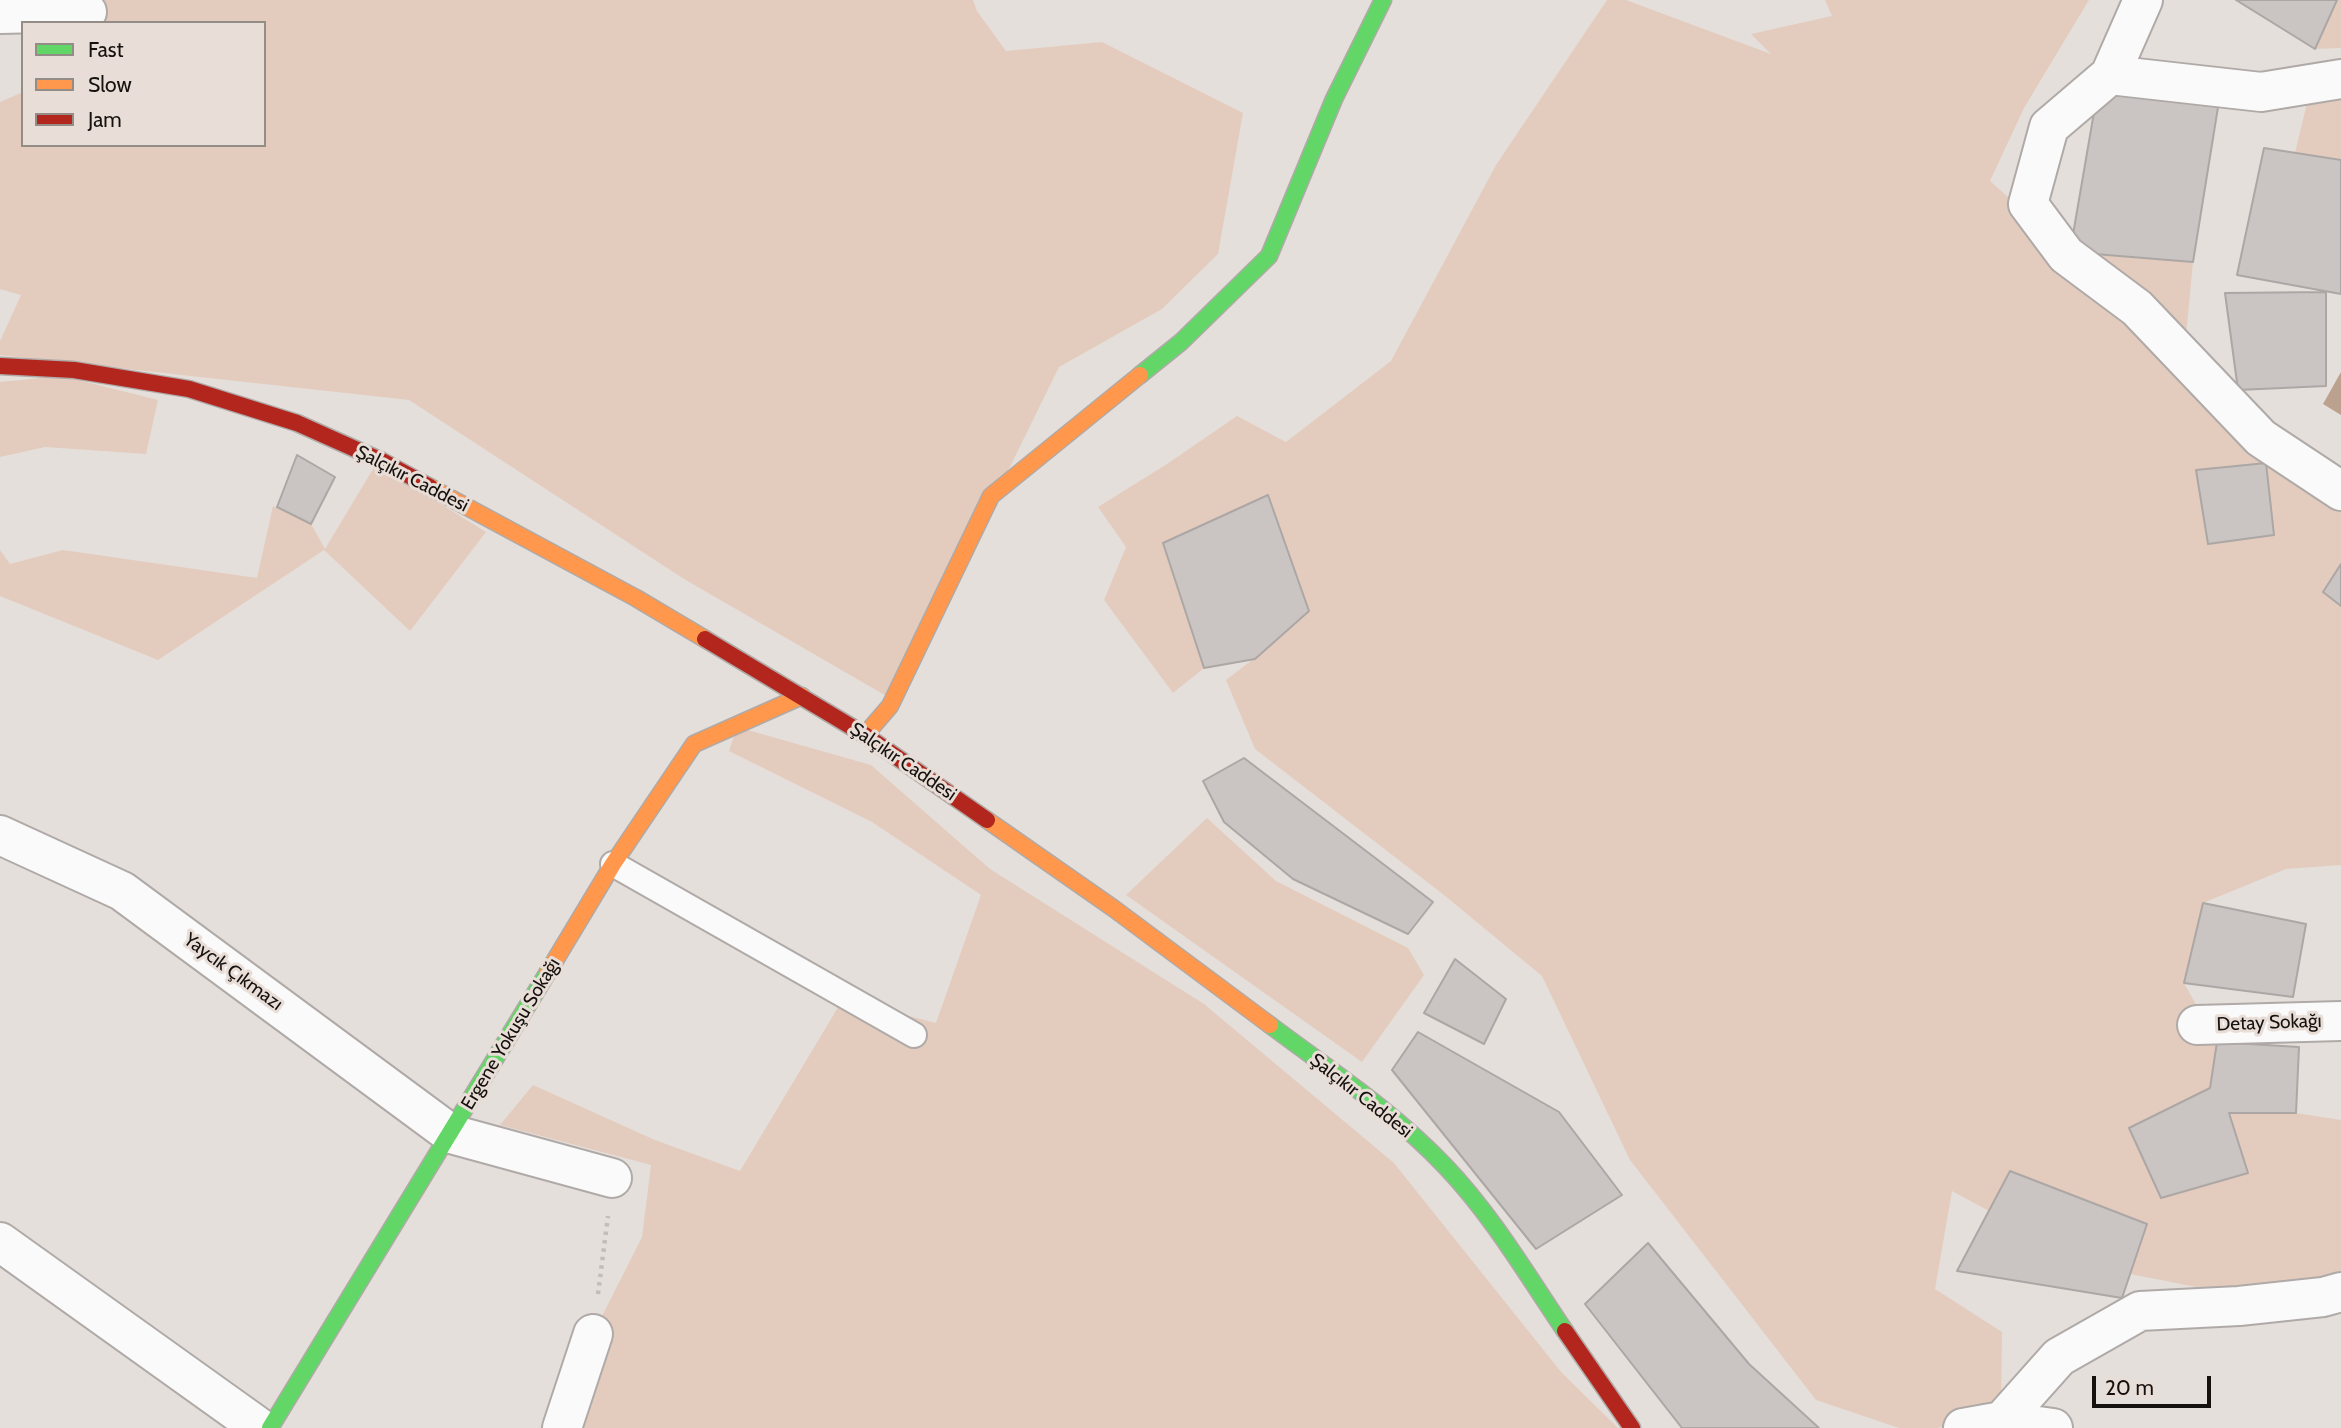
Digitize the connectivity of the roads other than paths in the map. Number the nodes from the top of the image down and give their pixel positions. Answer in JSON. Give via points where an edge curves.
{"nodes":[{"id":1,"x":75,"y":0,"type":"edge"},
{"id":2,"x":1383,"y":0,"type":"edge"},
{"id":3,"x":2143,"y":0,"type":"edge"},
{"id":4,"x":0,"y":14,"type":"edge"},
{"id":5,"x":2110,"y":75,"type":"junction"},
{"id":6,"x":2341,"y":79,"type":"edge"},
{"id":7,"x":0,"y":366,"type":"edge"},
{"id":8,"x":2341,"y":491,"type":"edge"},
{"id":9,"x":802,"y":696,"type":"junction"},
{"id":10,"x":865,"y":735,"type":"junction"},
{"id":11,"x":0,"y":835,"type":"edge"},
{"id":12,"x":613,"y":864,"type":"junction"},
{"id":13,"x":2341,"y":1021,"type":"edge"},
{"id":14,"x":2197,"y":1026,"type":"dead end"},
{"id":15,"x":914,"y":1035,"type":"dead end"},
{"id":16,"x":451,"y":1134,"type":"junction"},
{"id":17,"x":612,"y":1178,"type":"road end"},
{"id":18,"x":0,"y":1242,"type":"edge"},
{"id":19,"x":2341,"y":1292,"type":"edge"},
{"id":20,"x":593,"y":1334,"type":"road end"},
{"id":21,"x":2002,"y":1421,"type":"junction"},
{"id":22,"x":260,"y":1428,"type":"edge"},
{"id":23,"x":270,"y":1428,"type":"edge"},
{"id":24,"x":562,"y":1428,"type":"edge"},
{"id":25,"x":1632,"y":1428,"type":"edge"},
{"id":26,"x":1964,"y":1428,"type":"edge"},
{"id":27,"x":2053,"y":1428,"type":"edge"}],
"edges":[{"from":1,"to":4,"type":"street","via":[[87,12]]},
{"from":2,"to":10,"type":"main road","via":[[1334,99],[1269,256],[1181,342],[991,496],[890,706]]},
{"from":3,"to":5,"type":"street"},
{"from":5,"to":6,"type":"street","via":[[2261,92]]},
{"from":5,"to":8,"type":"street","via":[[2049,127],[2028,204],[2066,255],[2137,309],[2261,438]]},
{"from":7,"to":9,"type":"main road","name":"Şalçıkır Caddesi","via":[[74,370],[189,389],[297,423],[382,461],[636,598]]},
{"from":9,"to":10,"type":"main road","name":"Şalçıkır Caddesi"},
{"from":9,"to":12,"type":"main road","name":"Ergene Yokuşu Sokağı","via":[[694,744]]},
{"from":10,"to":25,"type":"main road","name":"Şalçıkır Caddesi","via":[[1113,908],[1394,1118],[1477,1203]]},
{"from":11,"to":16,"type":"street","name":"Yaycık Çıkmazı","via":[[122,891]]},
{"from":12,"to":15,"type":"lane"},
{"from":12,"to":16,"type":"main road","name":"Ergene Yokuşu Sokağı"},
{"from":13,"to":14,"type":"street","name":"Detay Sokağı"},
{"from":16,"to":17,"type":"street"},
{"from":16,"to":23,"type":"main road","name":"Ergene Yokuşu Sokağı"},
{"from":18,"to":22,"type":"street"},
{"from":19,"to":21,"type":"street","via":[[2239,1306],[2140,1311],[2059,1357]]},
{"from":20,"to":24,"type":"street"},
{"from":21,"to":26,"type":"street"},
{"from":21,"to":27,"type":"street"}]}
